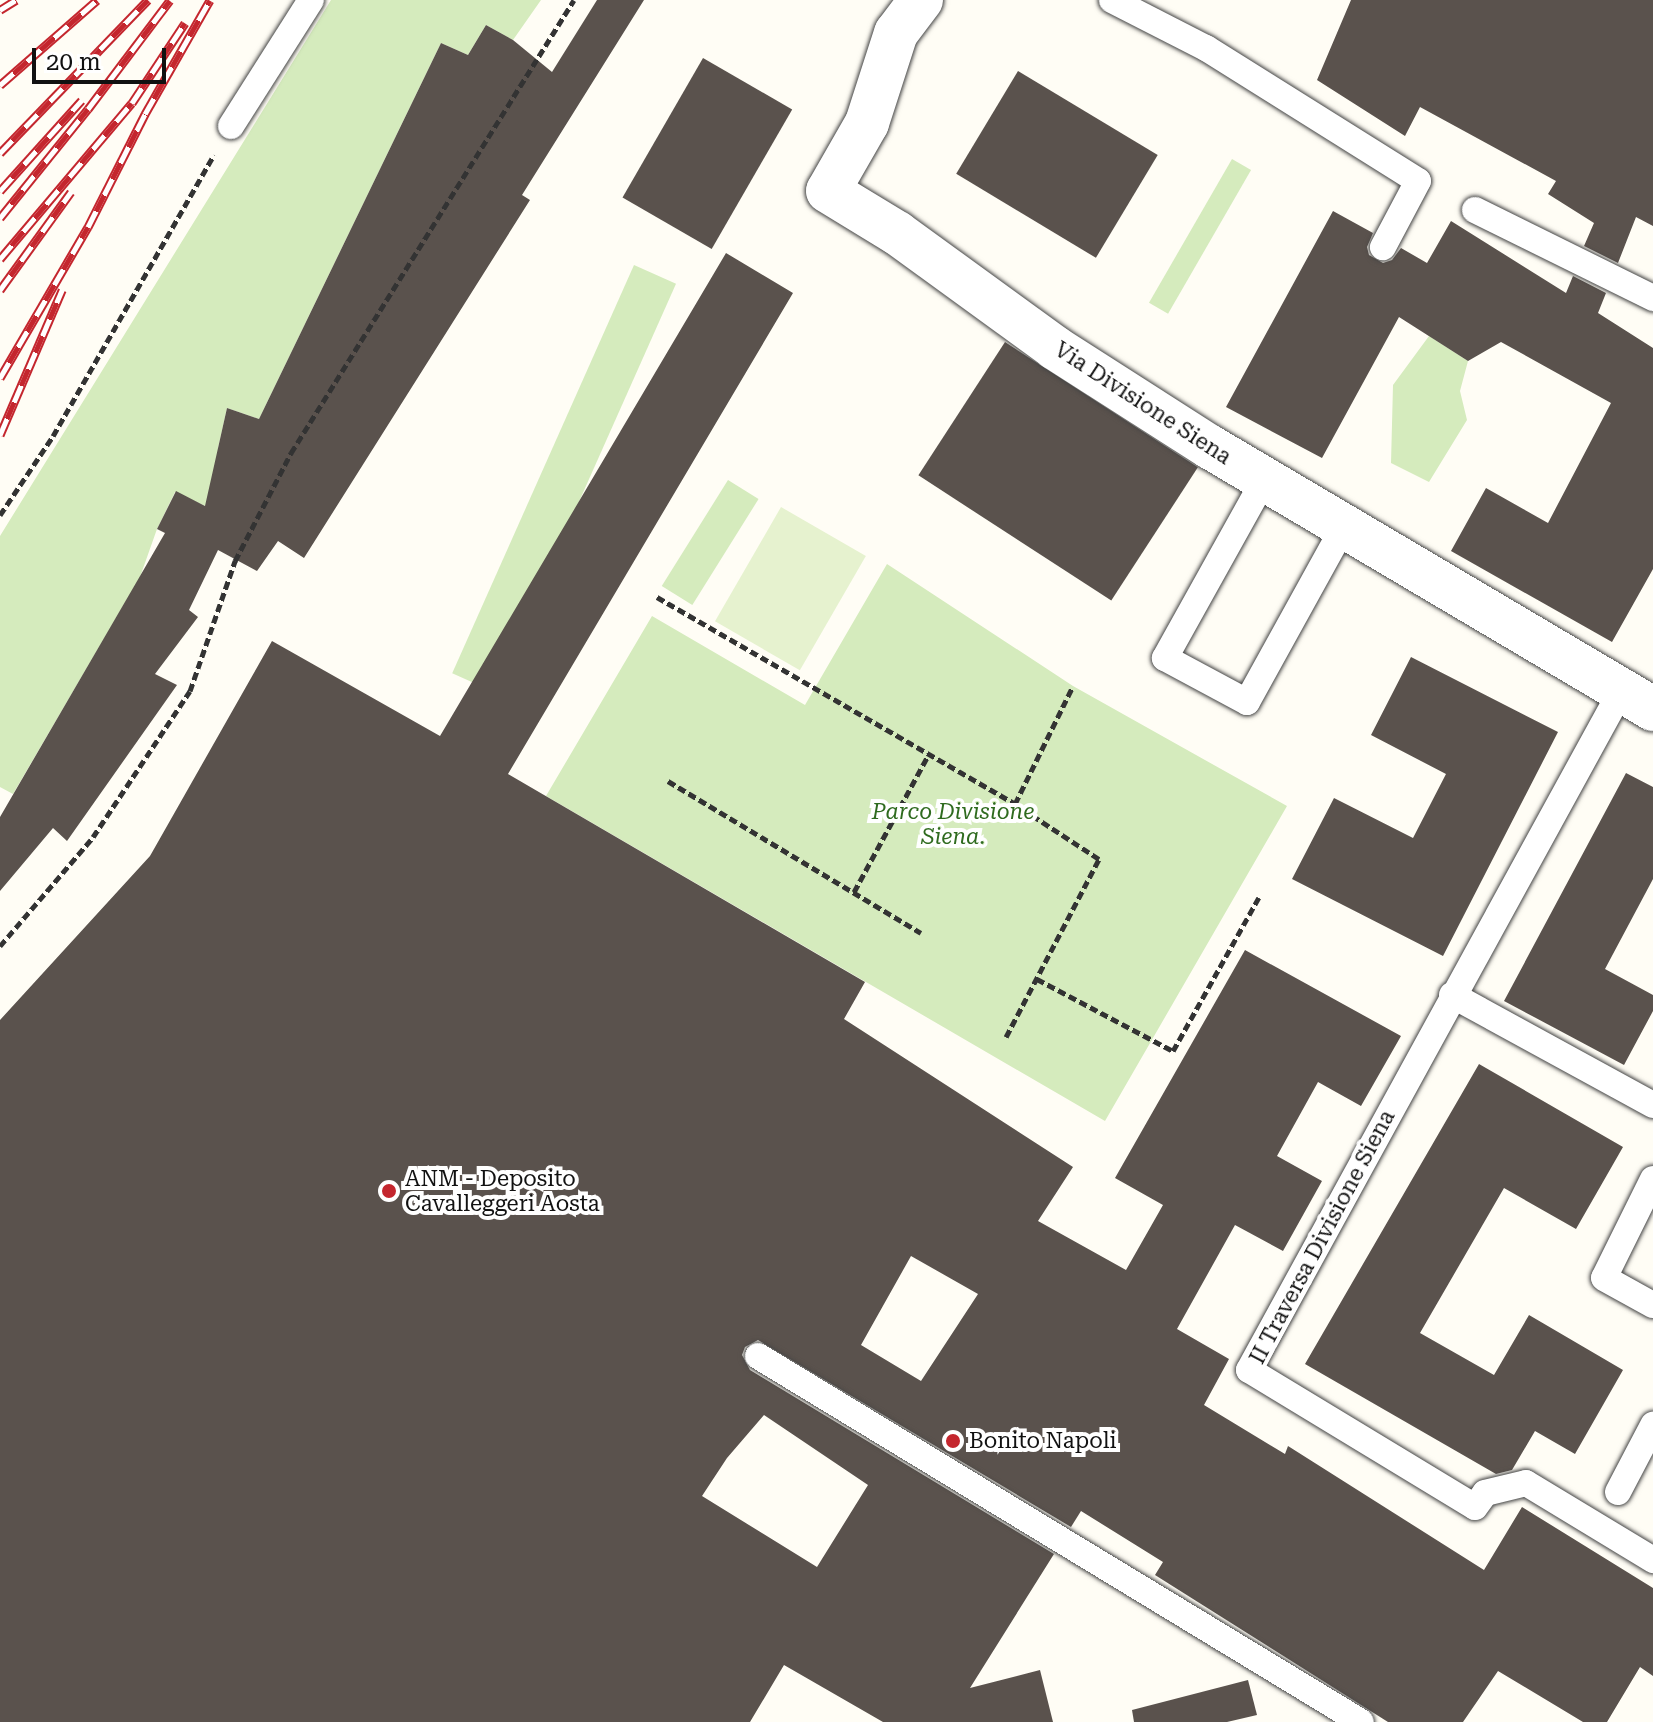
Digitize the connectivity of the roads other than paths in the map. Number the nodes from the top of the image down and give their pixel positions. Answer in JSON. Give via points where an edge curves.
{"nodes":[{"id":1,"x":311,"y":0,"type":"edge"},
{"id":2,"x":921,"y":0,"type":"edge"},
{"id":3,"x":1112,"y":0,"type":"edge"},
{"id":4,"x":231,"y":126,"type":"road end"},
{"id":5,"x":1475,"y":210,"type":"dead end"},
{"id":6,"x":1383,"y":247,"type":"dead end"},
{"id":7,"x":1653,"y":298,"type":"edge"},
{"id":8,"x":1264,"y":480,"type":"junction"},
{"id":9,"x":1343,"y":528,"type":"junction"},
{"id":10,"x":1637,"y":701,"type":"edge"},
{"id":11,"x":1452,"y":995,"type":"junction"},
{"id":12,"x":1653,"y":1105,"type":"edge"},
{"id":13,"x":1653,"y":1179,"type":"edge"},
{"id":14,"x":1653,"y":1305,"type":"edge"},
{"id":15,"x":758,"y":1356,"type":"dead end"},
{"id":16,"x":1653,"y":1425,"type":"edge"},
{"id":17,"x":1618,"y":1492,"type":"dead end"},
{"id":18,"x":1653,"y":1560,"type":"edge"},
{"id":19,"x":1361,"y":1722,"type":"edge"}],
"edges":[{"from":1,"to":4,"type":"lane"},
{"from":2,"to":8,"type":"street","name":"Via Divisione Siena","via":[[896,33],[867,123],[828,191],[897,233],[1055,348]]},
{"from":3,"to":6,"type":"lane","via":[[1206,48],[1418,181]]},
{"from":5,"to":7,"type":"lane"},
{"from":8,"to":9,"type":"street","name":"Via Divisione Siena"},
{"from":8,"to":9,"type":"lane","via":[[1165,658],[1247,702]]},
{"from":9,"to":10,"type":"street","name":"Via Divisione Siena"},
{"from":10,"to":11,"type":"lane","name":"II Traversa Divisione Siena"},
{"from":11,"to":12,"type":"lane"},
{"from":11,"to":18,"type":"lane","name":"II Traversa Divisione Siena","via":[[1249,1370],[1475,1507],[1485,1493],[1526,1483]]},
{"from":13,"to":14,"type":"lane","via":[[1604,1278]]},
{"from":15,"to":19,"type":"lane"},
{"from":16,"to":17,"type":"lane"}]}
